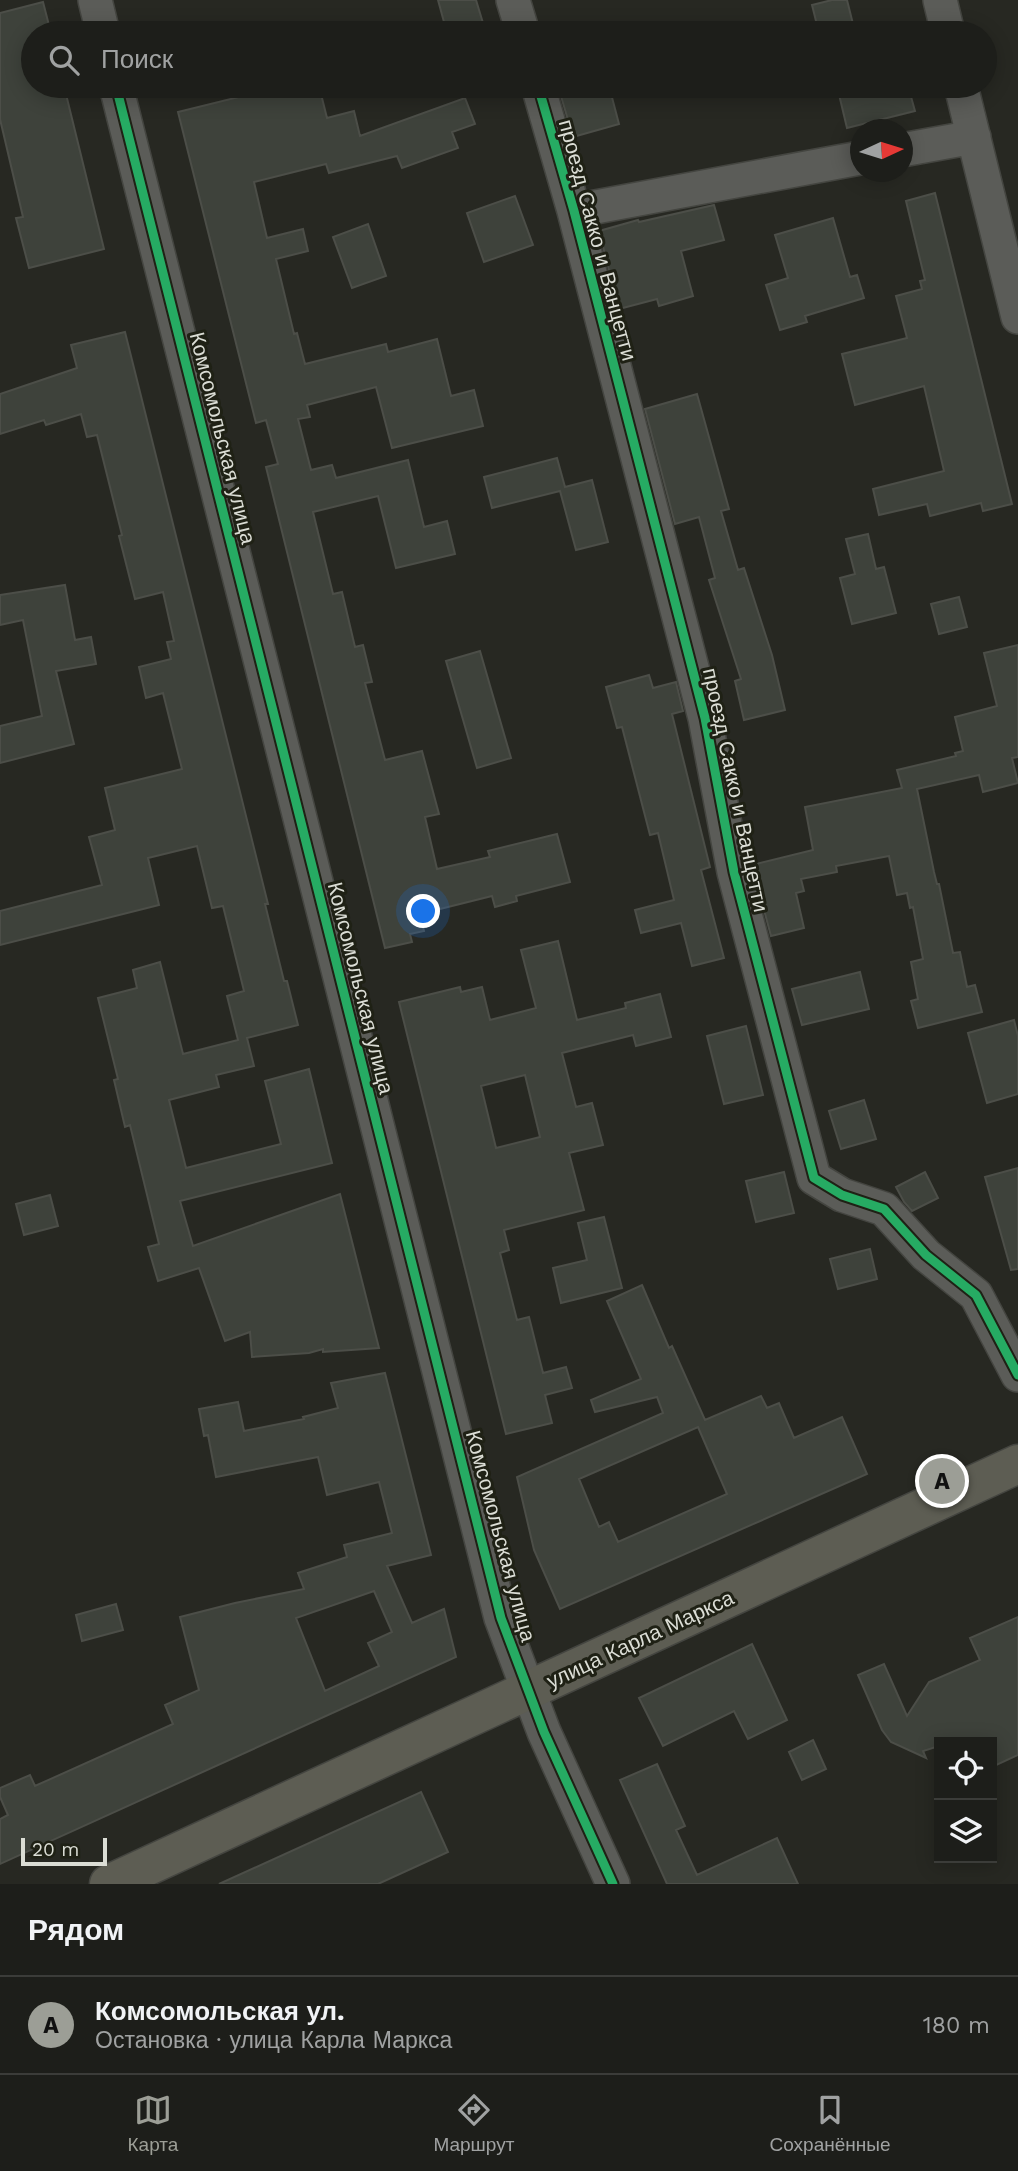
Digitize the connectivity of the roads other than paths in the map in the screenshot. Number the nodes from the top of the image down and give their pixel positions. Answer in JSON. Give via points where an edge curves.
{"nodes":[{"id":1,"x":95,"y":0,"type":"edge"},
{"id":2,"x":513,"y":0,"type":"edge"},
{"id":3,"x":940,"y":0,"type":"edge"},
{"id":4,"x":100,"y":21,"type":"edge"},
{"id":5,"x":519,"y":21,"type":"edge"},
{"id":6,"x":945,"y":21,"type":"edge"},
{"id":7,"x":120,"y":98,"type":"edge"},
{"id":8,"x":541,"y":98,"type":"edge"},
{"id":9,"x":964,"y":98,"type":"edge"},
{"id":10,"x":974,"y":137,"type":"junction"},
{"id":11,"x":913,"y":148,"type":"edge"},
{"id":12,"x":850,"y":160,"type":"edge"},
{"id":13,"x":574,"y":211,"type":"junction"},
{"id":14,"x":1018,"y":317,"type":"edge"},
{"id":15,"x":1018,"y":1375,"type":"edge"},
{"id":16,"x":1018,"y":1464,"type":"edge"},
{"id":17,"x":529,"y":1690,"type":"junction"},
{"id":18,"x":109,"y":1884,"type":"edge"},
{"id":19,"x":613,"y":1884,"type":"edge"}],
"edges":[{"from":1,"to":4,"type":"street"},
{"from":2,"to":5,"type":"street"},
{"from":3,"to":6,"type":"street"},
{"from":7,"to":17,"type":"street","name":"Комсомольская улица","via":[[501,1618]]},
{"from":8,"to":13,"type":"street","name":"проезд Сакко и Ванцетти"},
{"from":9,"to":10,"type":"street"},
{"from":10,"to":11,"type":"street"},
{"from":10,"to":14,"type":"street"},
{"from":12,"to":13,"type":"street"},
{"from":13,"to":15,"type":"street","name":"проезд Сакко и Ванцетти","via":[[705,718],[734,872],[814,1178],[842,1195],[884,1209],[926,1255],[975,1295]]},
{"from":16,"to":17,"type":"main road","name":"улица Карла Маркса"},
{"from":17,"to":18,"type":"main road","name":"улица Карла Маркса"},
{"from":17,"to":19,"type":"street","name":"Комсомольская улица"}]}
